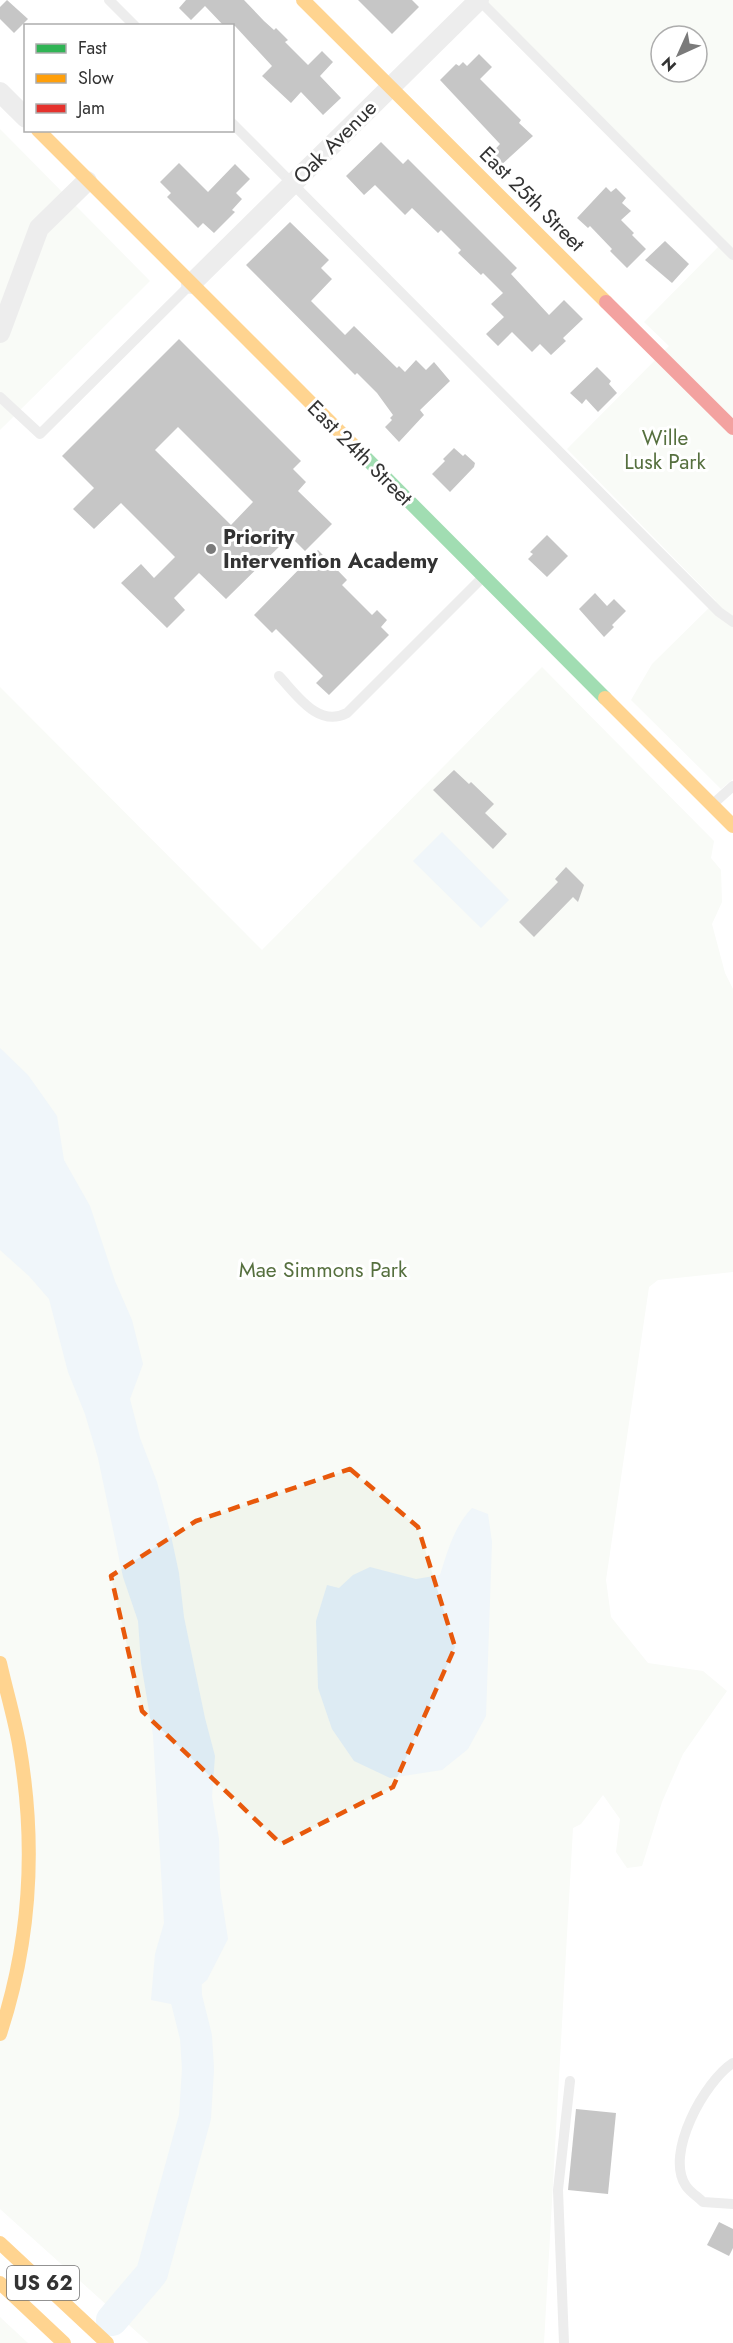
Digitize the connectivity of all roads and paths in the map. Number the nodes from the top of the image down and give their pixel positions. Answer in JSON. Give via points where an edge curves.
{"nodes":[{"id":1,"x":109,"y":0,"type":"edge"},
{"id":2,"x":303,"y":0,"type":"edge"},
{"id":3,"x":479,"y":0,"type":"edge"},
{"id":4,"x":133,"y":24,"type":"edge"},
{"id":5,"x":390,"y":88,"type":"junction"},
{"id":6,"x":0,"y":92,"type":"edge"},
{"id":7,"x":24,"y":116,"type":"edge"},
{"id":8,"x":234,"y":125,"type":"edge"},
{"id":9,"x":40,"y":132,"type":"edge"},
{"id":10,"x":87,"y":180,"type":"junction"},
{"id":11,"x":294,"y":184,"type":"junction"},
{"id":12,"x":733,"y":255,"type":"edge"},
{"id":13,"x":191,"y":284,"type":"junction"},
{"id":14,"x":0,"y":333,"type":"edge"},
{"id":15,"x":0,"y":397,"type":"edge"},
{"id":16,"x":733,"y":428,"type":"edge"},
{"id":17,"x":484,"y":577,"type":"junction"},
{"id":18,"x":733,"y":622,"type":"edge"},
{"id":19,"x":279,"y":676,"type":"dead end"},
{"id":20,"x":733,"y":786,"type":"edge"},
{"id":21,"x":712,"y":805,"type":"junction"},
{"id":22,"x":733,"y":826,"type":"edge"},
{"id":23,"x":0,"y":1663,"type":"edge"},
{"id":24,"x":0,"y":2034,"type":"edge"},
{"id":25,"x":733,"y":2063,"type":"edge"},
{"id":26,"x":570,"y":2081,"type":"dead end"},
{"id":27,"x":733,"y":2204,"type":"edge"},
{"id":28,"x":0,"y":2243,"type":"edge"},
{"id":29,"x":0,"y":2283,"type":"edge"},
{"id":30,"x":64,"y":2343,"type":"edge"},
{"id":31,"x":107,"y":2343,"type":"edge"},
{"id":32,"x":564,"y":2343,"type":"edge"}],
"edges":[{"from":1,"to":4,"type":"lane"},
{"from":2,"to":5,"type":"street","name":"East 25th Street"},
{"from":3,"to":5,"type":"street","name":"Oak Avenue"},
{"from":3,"to":12,"type":"lane"},
{"from":5,"to":11,"type":"street","name":"Oak Avenue"},
{"from":5,"to":16,"type":"street","name":"East 25th Street"},
{"from":6,"to":7,"type":"street"},
{"from":8,"to":11,"type":"lane"},
{"from":9,"to":10,"type":"street","name":"East 24th Street"},
{"from":10,"to":13,"type":"street","name":"East 24th Street"},
{"from":10,"to":14,"type":"street","via":[[39,228]]},
{"from":11,"to":13,"type":"street","name":"Oak Avenue"},
{"from":11,"to":18,"type":"lane"},
{"from":13,"to":15,"type":"lane","via":[[40,434]]},
{"from":13,"to":17,"type":"street","name":"East 24th Street"},
{"from":17,"to":19,"type":"lane","via":[[341,716],[320,716]]},
{"from":17,"to":21,"type":"street","name":"East 24th Street"},
{"from":20,"to":21,"type":"lane"},
{"from":21,"to":22,"type":"street","name":"East 24th Street"},
{"from":23,"to":24,"type":"street","via":[[21,1756],[28,1887],[15,1990]]},
{"from":25,"to":27,"type":"lane","via":[[705,2093],[685,2131],[680,2160],[685,2185],[703,2202]]},
{"from":26,"to":32,"type":"lane","via":[[558,2190]]},
{"from":28,"to":31,"type":"street","number":"US 62"},
{"from":29,"to":30,"type":"street","number":"US 62"}]}
